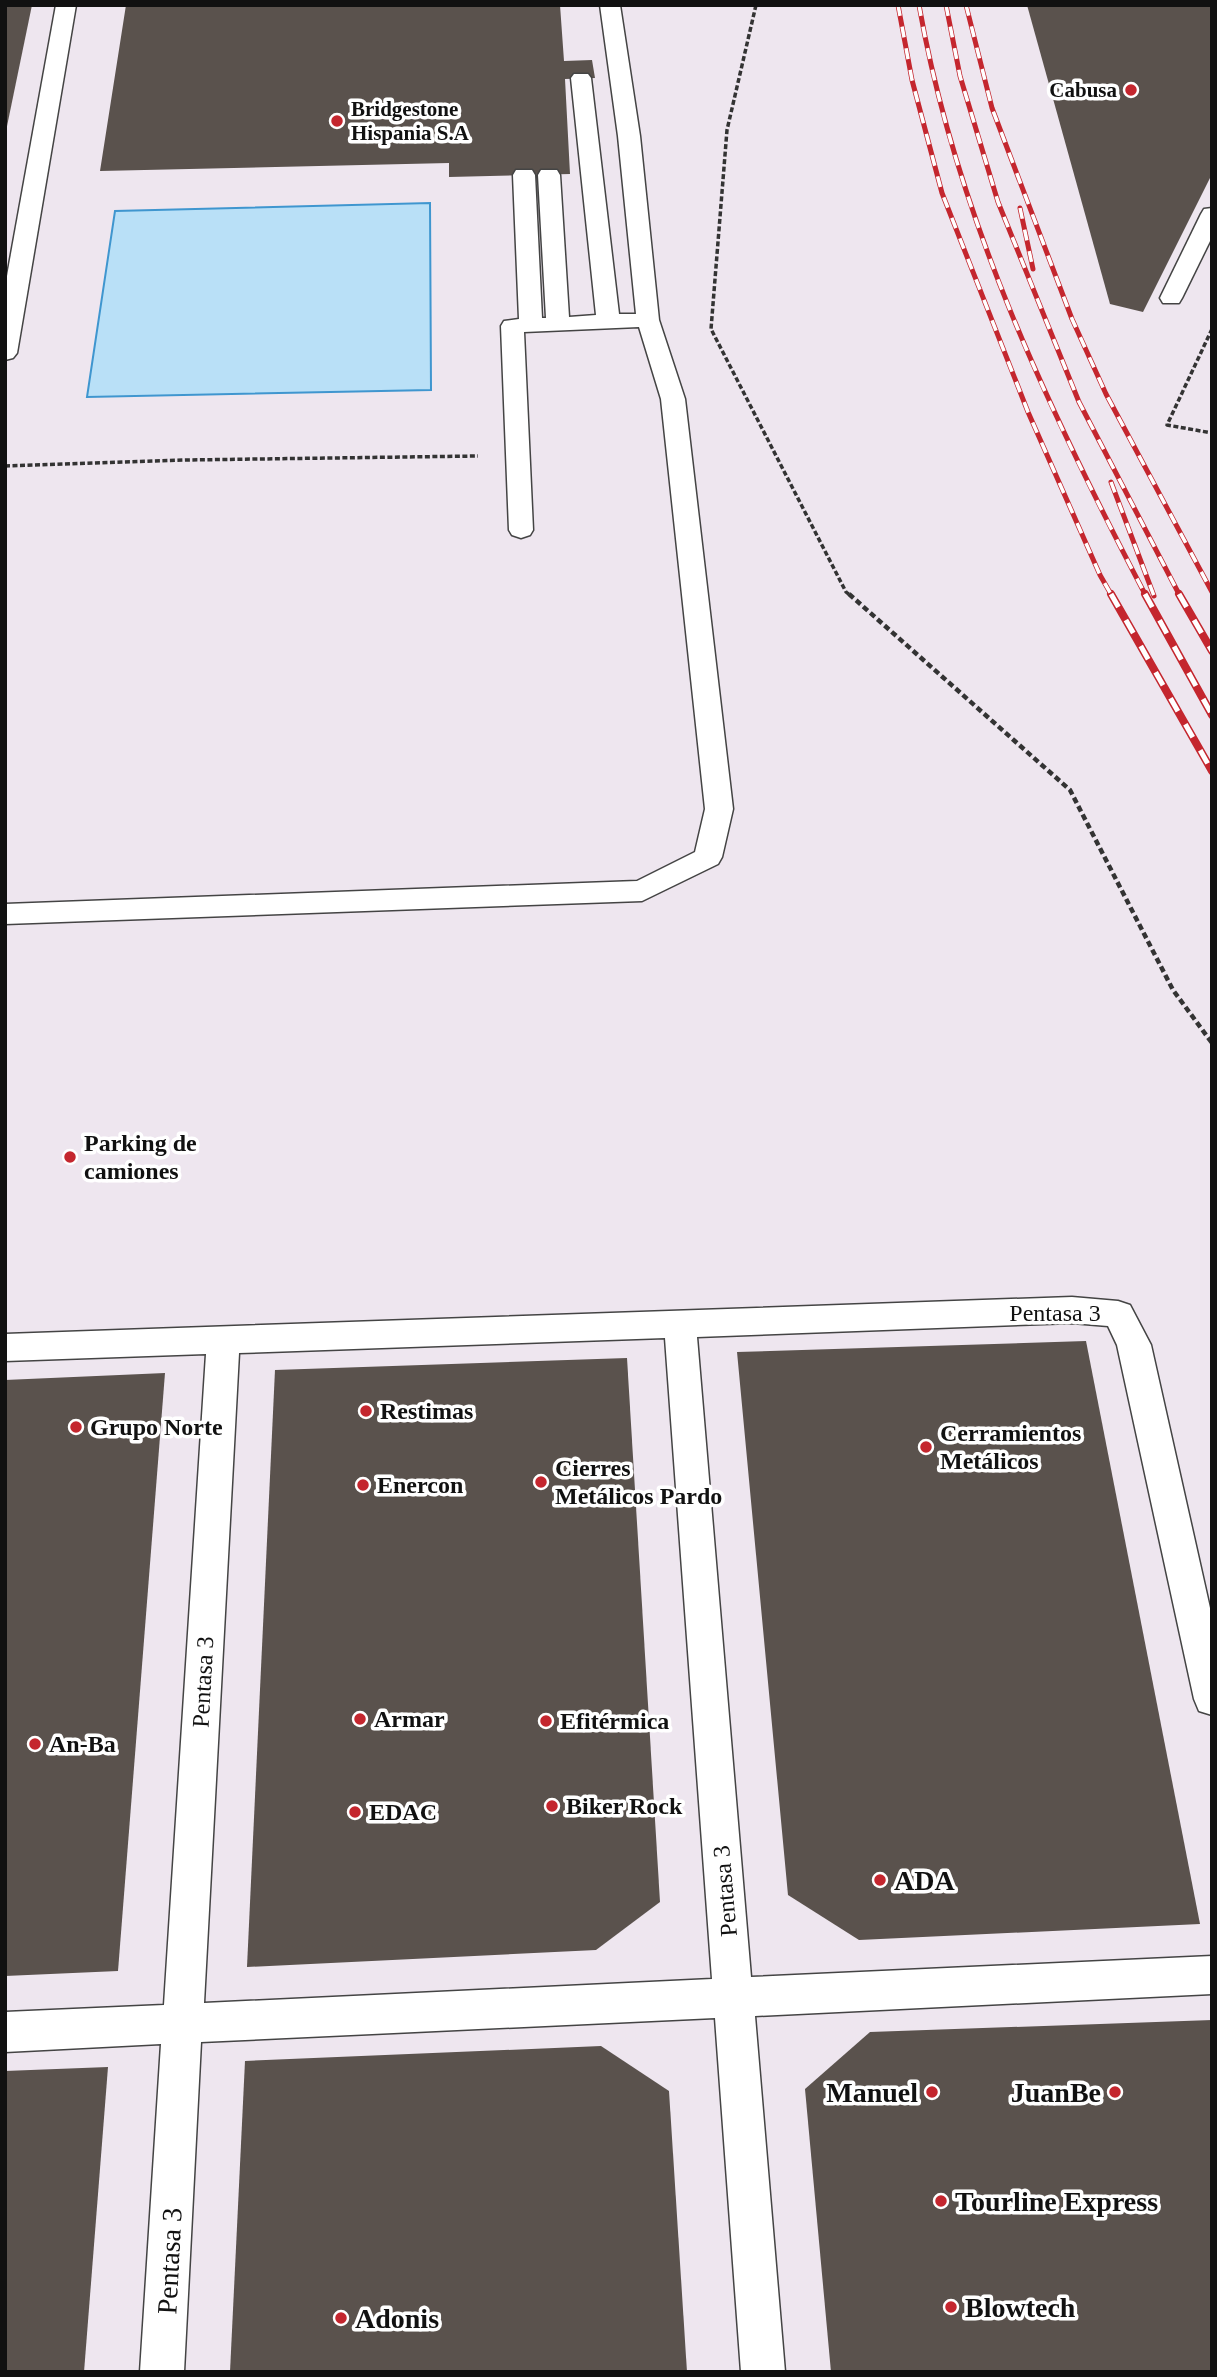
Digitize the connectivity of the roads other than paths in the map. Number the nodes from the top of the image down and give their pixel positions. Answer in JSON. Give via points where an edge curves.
{"nodes":[{"id":1,"x":66,"y":5,"type":"edge"},
{"id":2,"x":610,"y":5,"type":"edge"},
{"id":3,"x":581,"y":78,"type":"dead end"},
{"id":4,"x":524,"y":175,"type":"dead end"},
{"id":5,"x":549,"y":175,"type":"dead end"},
{"id":6,"x":1212,"y":214,"type":"edge"},
{"id":7,"x":1171,"y":298,"type":"dead end"},
{"id":8,"x":648,"y":320,"type":"junction"},
{"id":9,"x":608,"y":321,"type":"junction"},
{"id":10,"x":558,"y":323,"type":"junction"},
{"id":11,"x":531,"y":325,"type":"junction"},
{"id":12,"x":5,"y":353,"type":"edge"},
{"id":13,"x":521,"y":530,"type":"dead end"},
{"id":14,"x":5,"y":914,"type":"edge"},
{"id":15,"x":680,"y":1324,"type":"junction"},
{"id":16,"x":223,"y":1340,"type":"junction"},
{"id":17,"x":5,"y":1348,"type":"edge"},
{"id":18,"x":1212,"y":1699,"type":"edge"},
{"id":19,"x":1212,"y":1975,"type":"edge"},
{"id":20,"x":733,"y":1998,"type":"junction"},
{"id":21,"x":183,"y":2024,"type":"junction"},
{"id":22,"x":5,"y":2032,"type":"edge"},
{"id":23,"x":162,"y":2372,"type":"edge"},
{"id":24,"x":763,"y":2372,"type":"edge"}],
"edges":[{"from":1,"to":12,"type":"lane"},
{"from":2,"to":8,"type":"lane"},
{"from":3,"to":9,"type":"lane"},
{"from":4,"to":11,"type":"lane"},
{"from":5,"to":10,"type":"lane"},
{"from":6,"to":7,"type":"lane"},
{"from":8,"to":9,"type":"lane"},
{"from":8,"to":14,"type":"lane","via":[[673,399],[719,808],[708,857],[642,891]]},
{"from":9,"to":10,"type":"lane"},
{"from":10,"to":11,"type":"lane"},
{"from":11,"to":13,"type":"lane","via":[[512,326]]},
{"from":15,"to":16,"type":"lane","name":"Pentasa 3"},
{"from":15,"to":18,"type":"lane","name":"Pentasa 3","via":[[1072,1310],[1118,1314],[1134,1345]]},
{"from":15,"to":20,"type":"lane","name":"Pentasa 3"},
{"from":16,"to":17,"type":"lane","name":"Pentasa 3"},
{"from":16,"to":21,"type":"lane","name":"Pentasa 3"},
{"from":19,"to":20,"type":"lane"},
{"from":20,"to":21,"type":"lane"},
{"from":20,"to":24,"type":"lane","name":"Pentasa 3"},
{"from":21,"to":22,"type":"lane"},
{"from":21,"to":23,"type":"lane","name":"Pentasa 3"}]}
